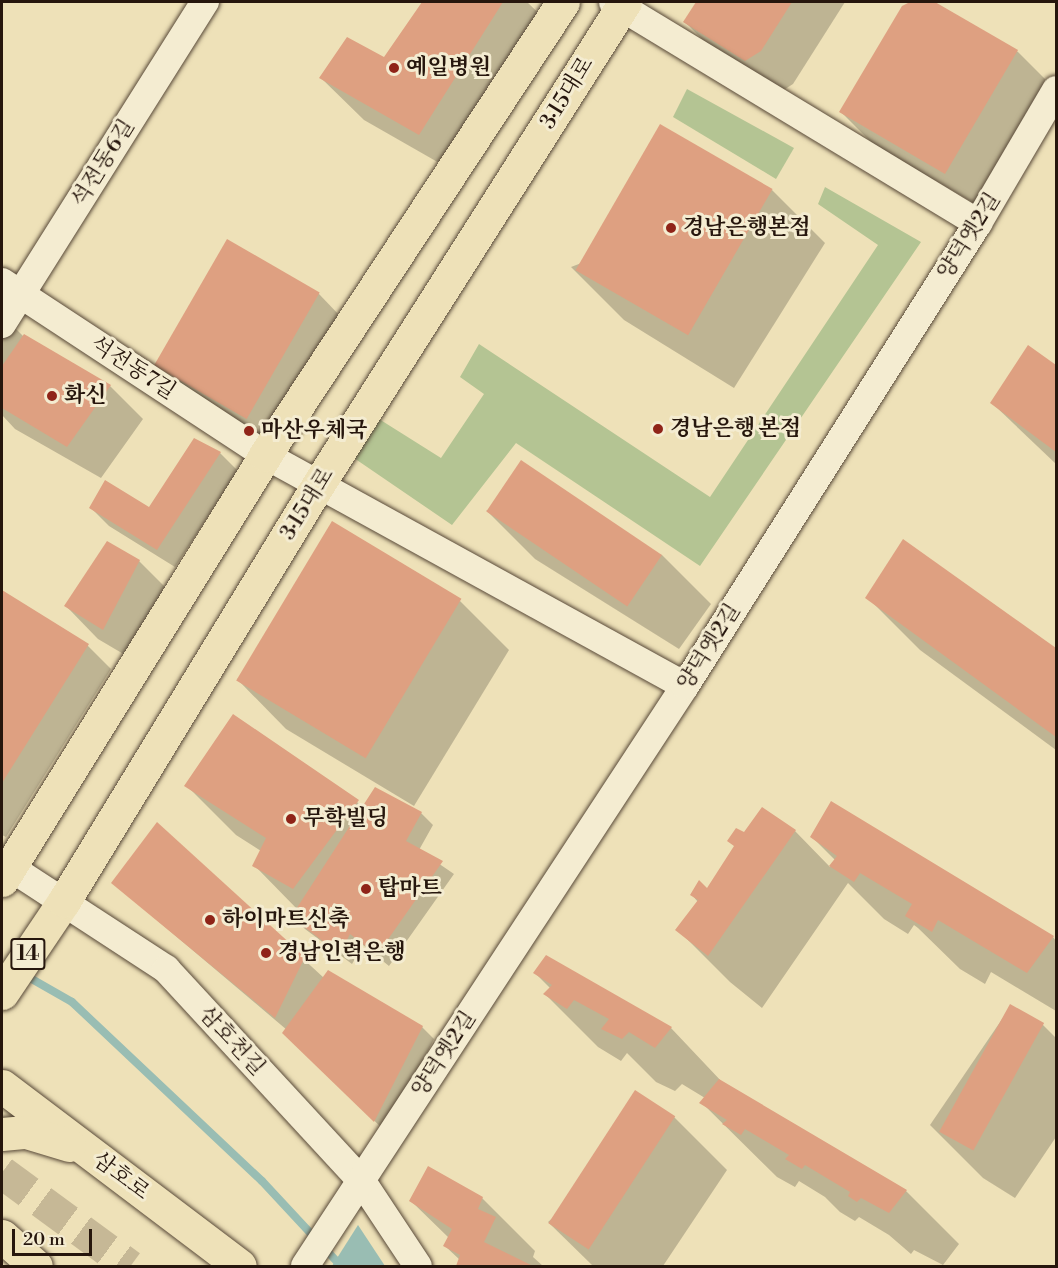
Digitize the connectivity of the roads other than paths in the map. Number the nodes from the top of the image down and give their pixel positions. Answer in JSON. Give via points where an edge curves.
{"nodes":[{"id":1,"x":205,"y":2,"type":"edge"},
{"id":2,"x":563,"y":2,"type":"edge"},
{"id":3,"x":620,"y":3,"type":"edge"},
{"id":4,"x":1056,"y":90,"type":"edge"},
{"id":5,"x":978,"y":223,"type":"junction"},
{"id":6,"x":11,"y":288,"type":"edge"},
{"id":7,"x":2,"y":324,"type":"edge"},
{"id":8,"x":265,"y":454,"type":"junction"},
{"id":9,"x":318,"y":484,"type":"junction"},
{"id":10,"x":685,"y":686,"type":"junction"},
{"id":11,"x":4,"y":869,"type":"edge"},
{"id":12,"x":60,"y":908,"type":"junction"},
{"id":13,"x":2,"y":993,"type":"edge"},
{"id":14,"x":2,"y":1086,"type":"edge"},
{"id":15,"x":2,"y":1134,"type":"edge"},
{"id":16,"x":88,"y":1151,"type":"junction"},
{"id":17,"x":356,"y":1188,"type":"junction"},
{"id":18,"x":4,"y":1237,"type":"edge"},
{"id":19,"x":36,"y":1266,"type":"edge"},
{"id":20,"x":240,"y":1266,"type":"edge"},
{"id":21,"x":305,"y":1266,"type":"edge"},
{"id":22,"x":418,"y":1266,"type":"edge"}],
"edges":[{"from":1,"to":6,"type":"street","name":"석전동6길"},
{"from":2,"to":8,"type":"main road"},
{"from":3,"to":5,"type":"street","name":"3·15대로"},
{"from":3,"to":9,"type":"main road","name":"3·15대로","number":"14"},
{"from":4,"to":5,"type":"street","name":"양덕옛2길"},
{"from":5,"to":10,"type":"street","name":"양덕옛2길"},
{"from":6,"to":7,"type":"street","name":"석전동6길"},
{"from":6,"to":8,"type":"street","name":"석전동7길"},
{"from":8,"to":9,"type":"street","name":"석전동7길"},
{"from":8,"to":11,"type":"main road"},
{"from":9,"to":10,"type":"street","name":"석전동7길"},
{"from":9,"to":12,"type":"main road","name":"3·15대로","number":"14"},
{"from":10,"to":17,"type":"street","name":"양덕옛2길"},
{"from":11,"to":12,"type":"street","name":"삼호천길"},
{"from":12,"to":13,"type":"main road","number":"14"},
{"from":12,"to":17,"type":"street","name":"삼호천길","via":[[166,969]]},
{"from":14,"to":16,"type":"main road","name":"삼호로"},
{"from":15,"to":16,"type":"main road","via":[[26,1132]]},
{"from":16,"to":20,"type":"main road","name":"삼호로"},
{"from":17,"to":21,"type":"street","name":"양덕옛2길"},
{"from":17,"to":22,"type":"street","name":"삼호천길"},
{"from":18,"to":19,"type":"main road"}]}
